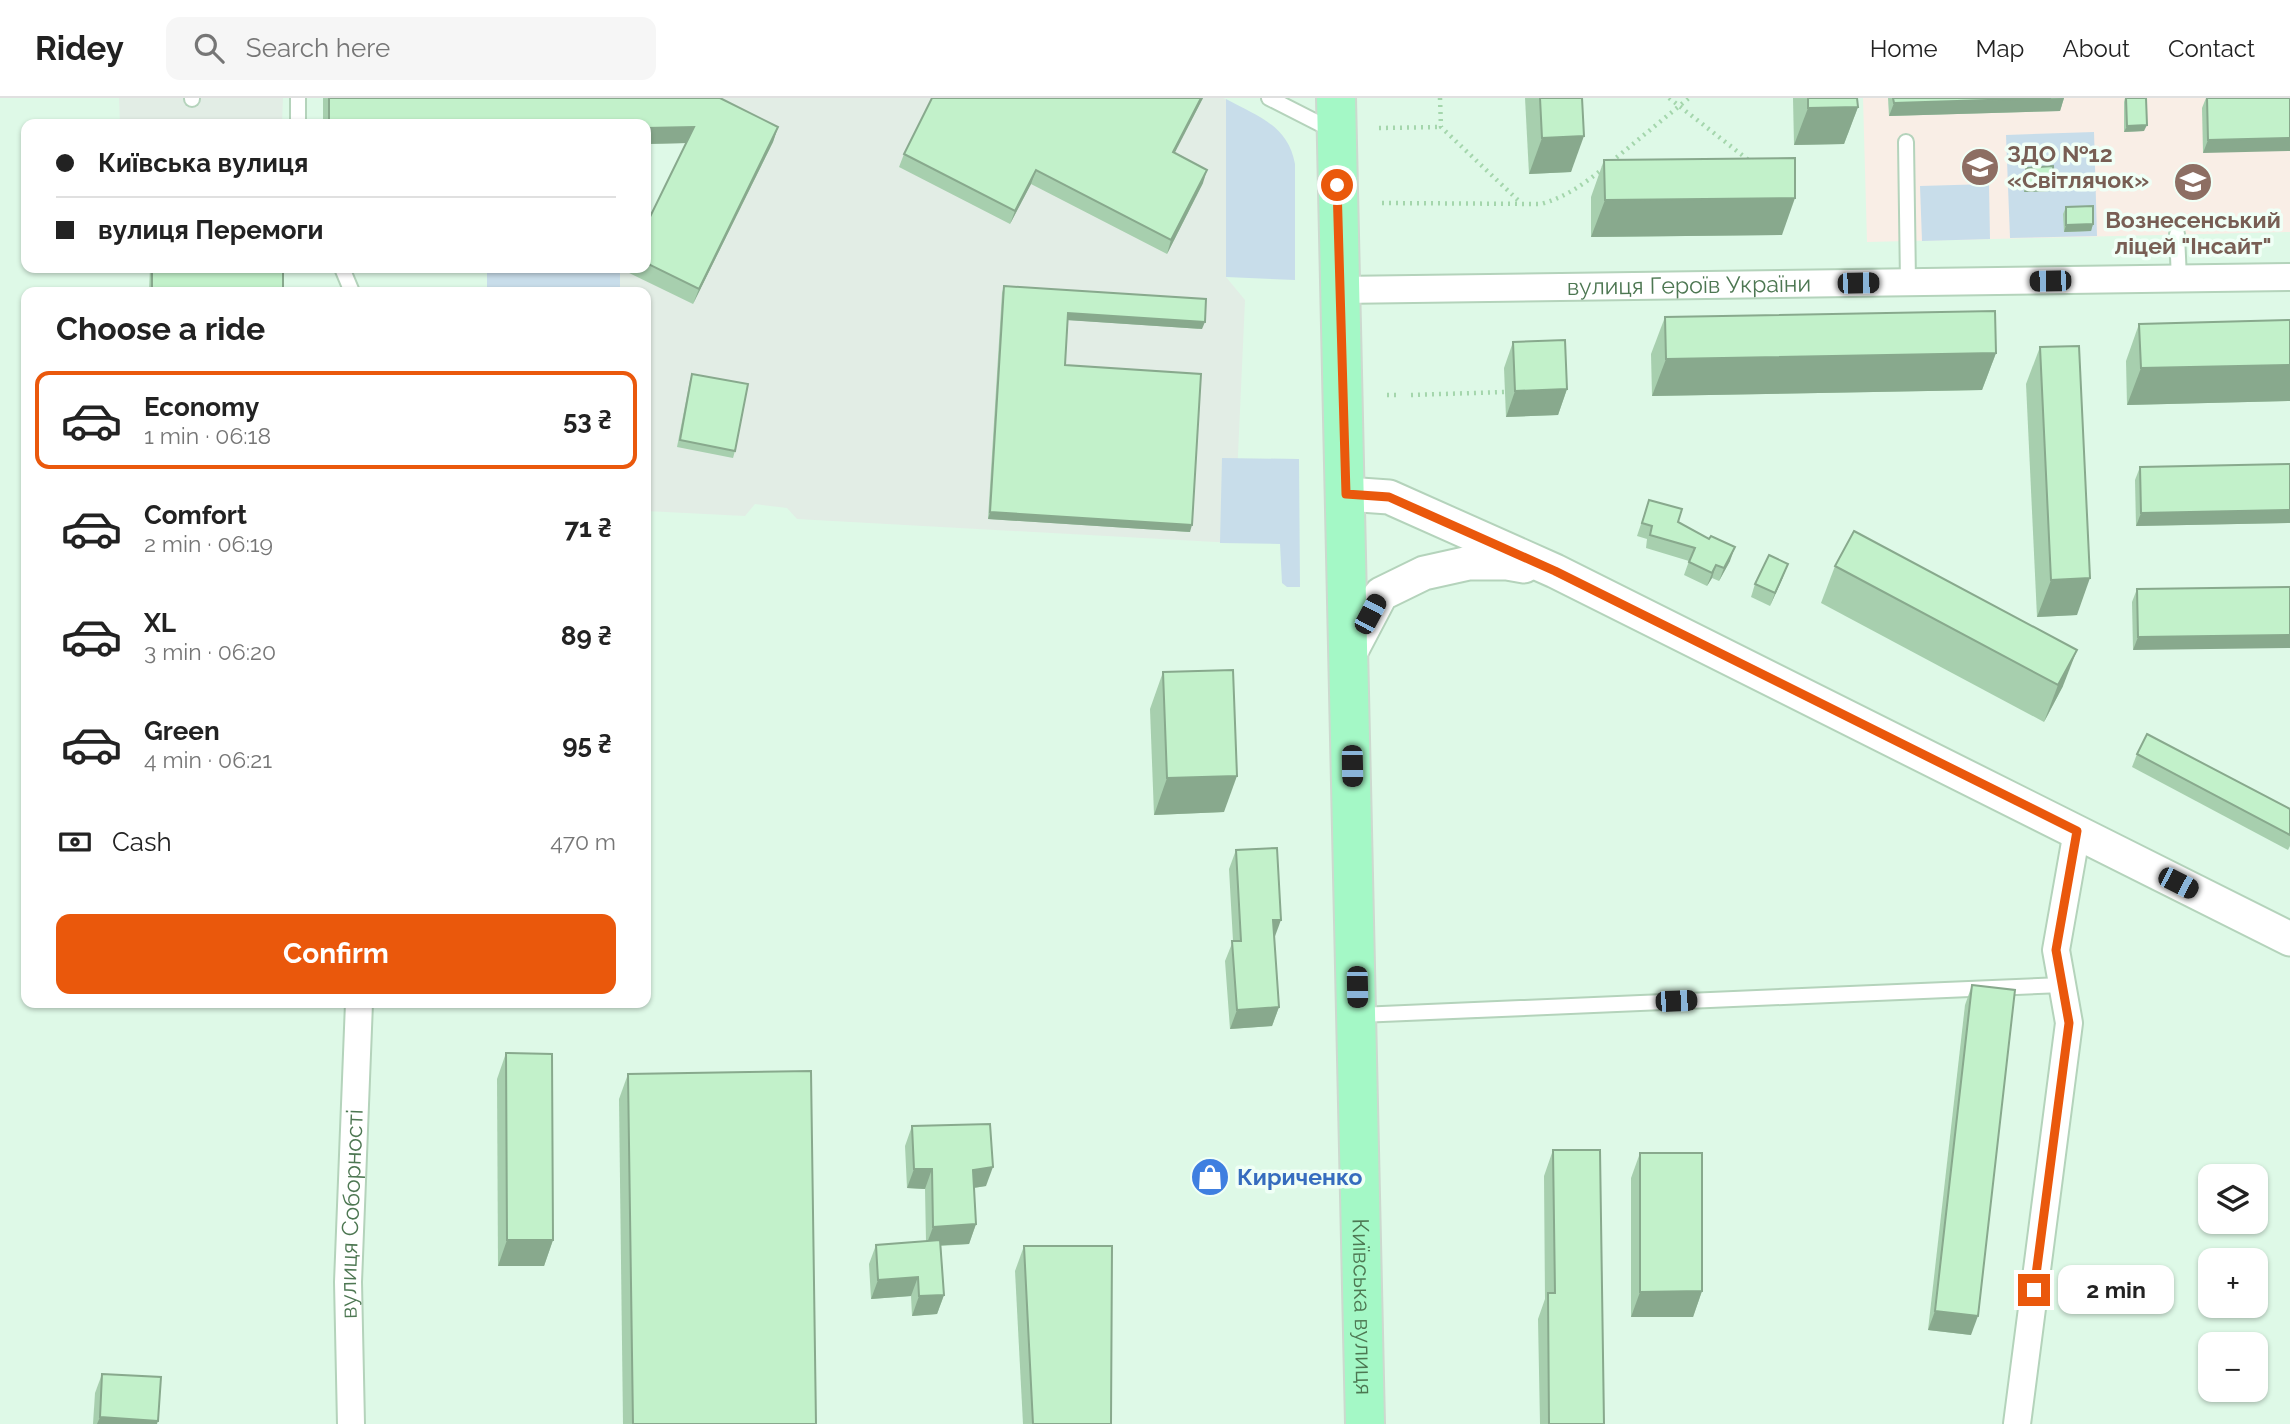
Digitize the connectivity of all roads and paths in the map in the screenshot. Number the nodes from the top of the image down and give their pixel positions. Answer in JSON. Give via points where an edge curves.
{"nodes":[{"id":1,"x":298,"y":98,"type":"edge"},
{"id":2,"x":1269,"y":98,"type":"edge"},
{"id":3,"x":1440,"y":98,"type":"edge"},
{"id":4,"x":1669,"y":98,"type":"edge"},
{"id":5,"x":1689,"y":98,"type":"edge"},
{"id":6,"x":1679,"y":106,"type":"junction"},
{"id":7,"x":1336,"y":115,"type":"edge"},
{"id":8,"x":298,"y":119,"type":"edge"},
{"id":9,"x":1441,"y":127,"type":"junction"},
{"id":10,"x":1379,"y":128,"type":"dead end"},
{"id":11,"x":1906,"y":142,"type":"dead end"},
{"id":12,"x":1756,"y":166,"type":"edge"},
{"id":13,"x":1382,"y":202,"type":"dead end"},
{"id":14,"x":1521,"y":204,"type":"junction"},
{"id":15,"x":2177,"y":234,"type":"dead end"},
{"id":16,"x":2290,"y":277,"type":"edge"},
{"id":17,"x":2179,"y":279,"type":"junction"},
{"id":18,"x":1908,"y":282,"type":"junction"},
{"id":19,"x":1339,"y":290,"type":"junction"},
{"id":20,"x":1505,"y":392,"type":"dead end"},
{"id":21,"x":1387,"y":395,"type":"dead end"},
{"id":22,"x":1396,"y":395,"type":"dead end"},
{"id":23,"x":1411,"y":395,"type":"dead end"},
{"id":24,"x":1346,"y":494,"type":"junction"},
{"id":25,"x":1555,"y":571,"type":"junction"},
{"id":26,"x":1349,"y":655,"type":"junction"},
{"id":27,"x":2077,"y":831,"type":"junction"},
{"id":28,"x":2290,"y":939,"type":"edge"},
{"id":29,"x":2062,"y":985,"type":"junction"},
{"id":30,"x":359,"y":1008,"type":"edge"},
{"id":31,"x":1357,"y":1015,"type":"junction"},
{"id":32,"x":351,"y":1424,"type":"edge"},
{"id":33,"x":1365,"y":1424,"type":"edge"},
{"id":34,"x":2017,"y":1424,"type":"edge"}],
"edges":[{"from":1,"to":8,"type":"lane"},
{"from":2,"to":7,"type":"lane"},
{"from":3,"to":9,"type":"path"},
{"from":4,"to":6,"type":"path"},
{"from":5,"to":6,"type":"path"},
{"from":6,"to":12,"type":"path"},
{"from":6,"to":14,"type":"path","via":[[1583,185],[1555,200]]},
{"from":7,"to":19,"type":"main road","name":"Київська вулиця"},
{"from":9,"to":10,"type":"path"},
{"from":9,"to":14,"type":"path"},
{"from":11,"to":18,"type":"lane"},
{"from":13,"to":14,"type":"path"},
{"from":15,"to":17,"type":"lane"},
{"from":16,"to":17,"type":"street","name":"вулиця Героїв України"},
{"from":17,"to":18,"type":"street","name":"вулиця Героїв України"},
{"from":18,"to":19,"type":"street","name":"вулиця Героїв України"},
{"from":19,"to":24,"type":"main road","name":"Київська вулиця"},
{"from":20,"to":23,"type":"path"},
{"from":21,"to":22,"type":"path"},
{"from":24,"to":25,"type":"street","via":[[1389,497]]},
{"from":24,"to":26,"type":"main road","name":"Київська вулиця"},
{"from":25,"to":26,"type":"street","via":[[1507,563],[1469,563],[1424,573],[1381,594]]},
{"from":25,"to":27,"type":"street"},
{"from":26,"to":31,"type":"main road","name":"Київська вулиця"},
{"from":27,"to":28,"type":"street"},
{"from":27,"to":29,"type":"street","via":[[2056,950]]},
{"from":29,"to":31,"type":"lane"},
{"from":29,"to":34,"type":"street","via":[[2069,1023]]},
{"from":30,"to":32,"type":"street","name":"вулиця Соборності","via":[[348,1282]]},
{"from":31,"to":33,"type":"main road","name":"Київська вулиця"}]}
